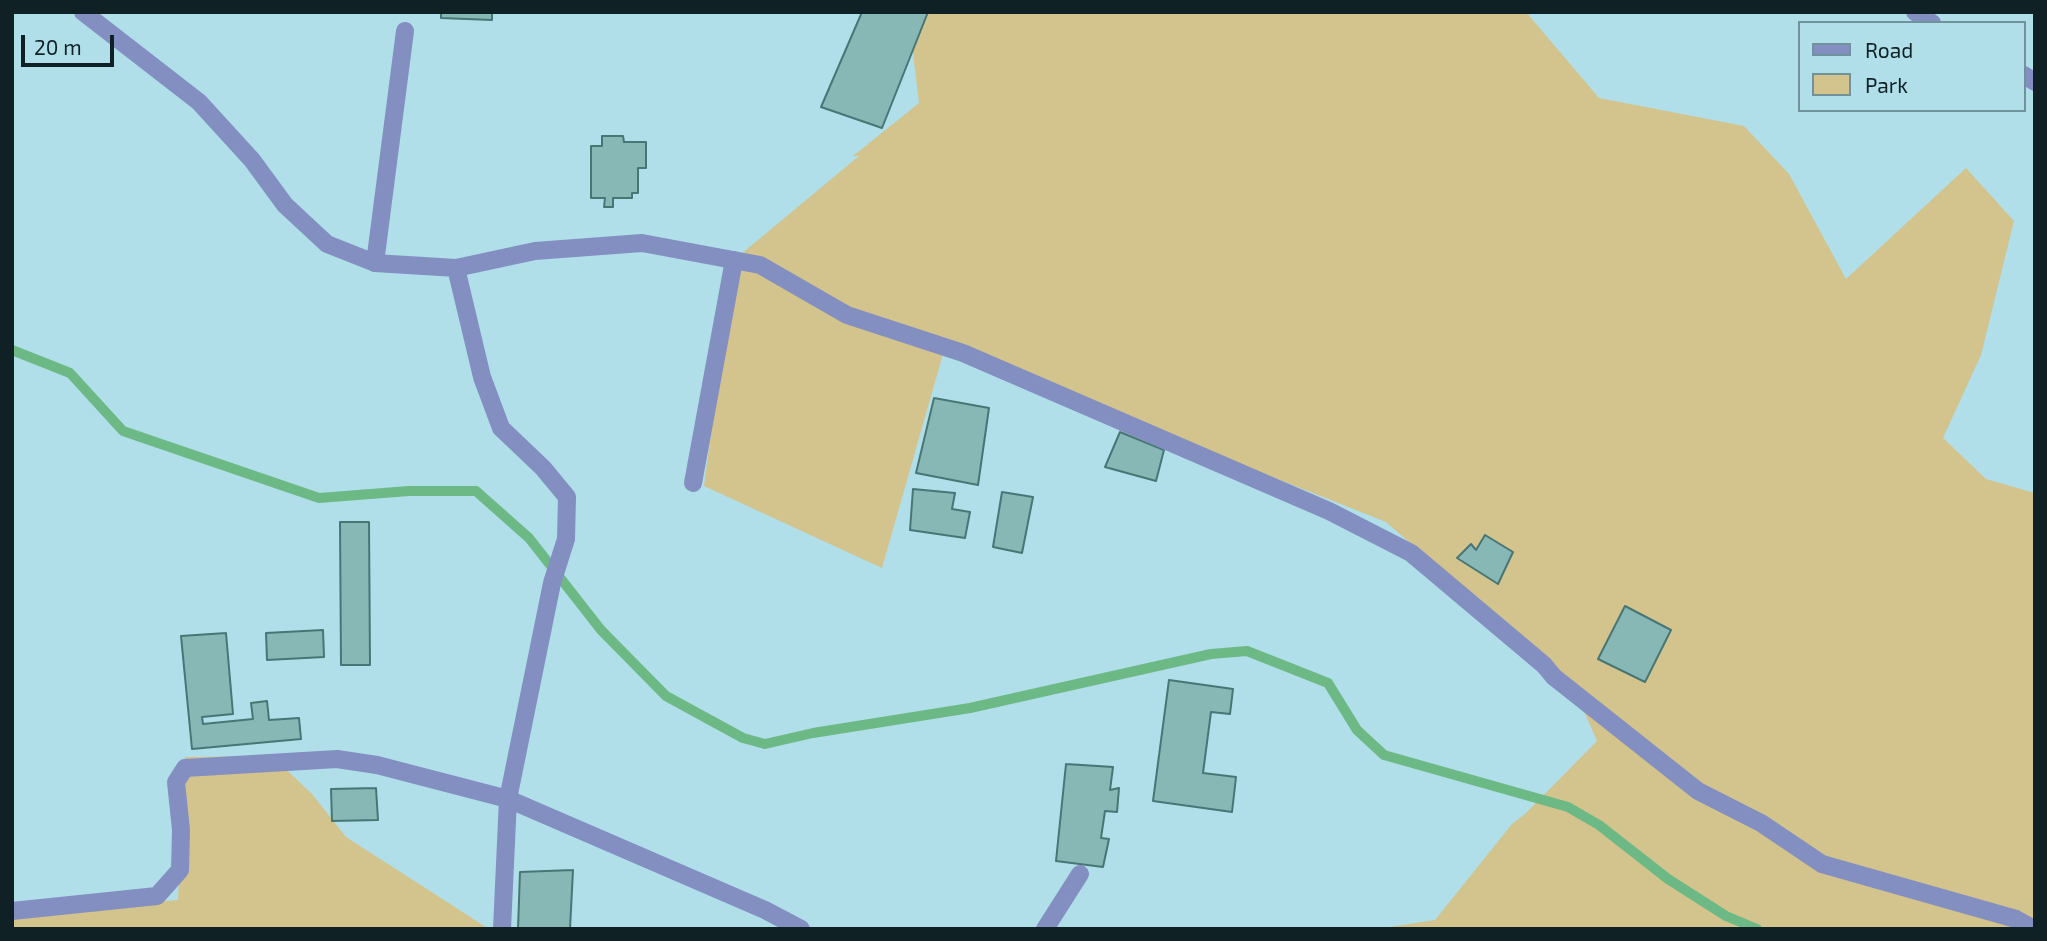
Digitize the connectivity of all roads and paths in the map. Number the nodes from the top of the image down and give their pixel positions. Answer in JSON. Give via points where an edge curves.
{"nodes":[{"id":1,"x":83,"y":12,"type":"edge"},
{"id":2,"x":405,"y":31,"type":"dead end"},
{"id":3,"x":734,"y":260,"type":"junction"},
{"id":4,"x":375,"y":263,"type":"junction"},
{"id":5,"x":456,"y":268,"type":"junction"},
{"id":6,"x":693,"y":482,"type":"dead end"},
{"id":7,"x":508,"y":799,"type":"junction"},
{"id":8,"x":1080,"y":874,"type":"dead end"},
{"id":9,"x":12,"y":911,"type":"edge"},
{"id":10,"x":502,"y":929,"type":"edge"},
{"id":11,"x":801,"y":929,"type":"edge"},
{"id":12,"x":1045,"y":929,"type":"edge"},
{"id":13,"x":2034,"y":929,"type":"edge"}],
"edges":[{"from":1,"to":4,"type":"street","via":[[199,102],[252,160],[285,205],[327,244]]},
{"from":2,"to":4,"type":"street"},
{"from":3,"to":5,"type":"street","via":[[642,243],[535,251]]},
{"from":3,"to":6,"type":"street"},
{"from":3,"to":13,"type":"street","via":[[760,265],[847,315],[963,353],[1200,454],[1399,547],[1698,791],[1761,823],[1822,864],[2016,919]]},
{"from":4,"to":5,"type":"street"},
{"from":5,"to":7,"type":"street","via":[[482,377],[501,428],[567,497],[566,540],[552,583]]},
{"from":7,"to":9,"type":"street","via":[[337,759],[185,768],[176,782],[180,870],[157,896]]},
{"from":7,"to":10,"type":"street"},
{"from":7,"to":11,"type":"street"},
{"from":8,"to":12,"type":"street"}]}
